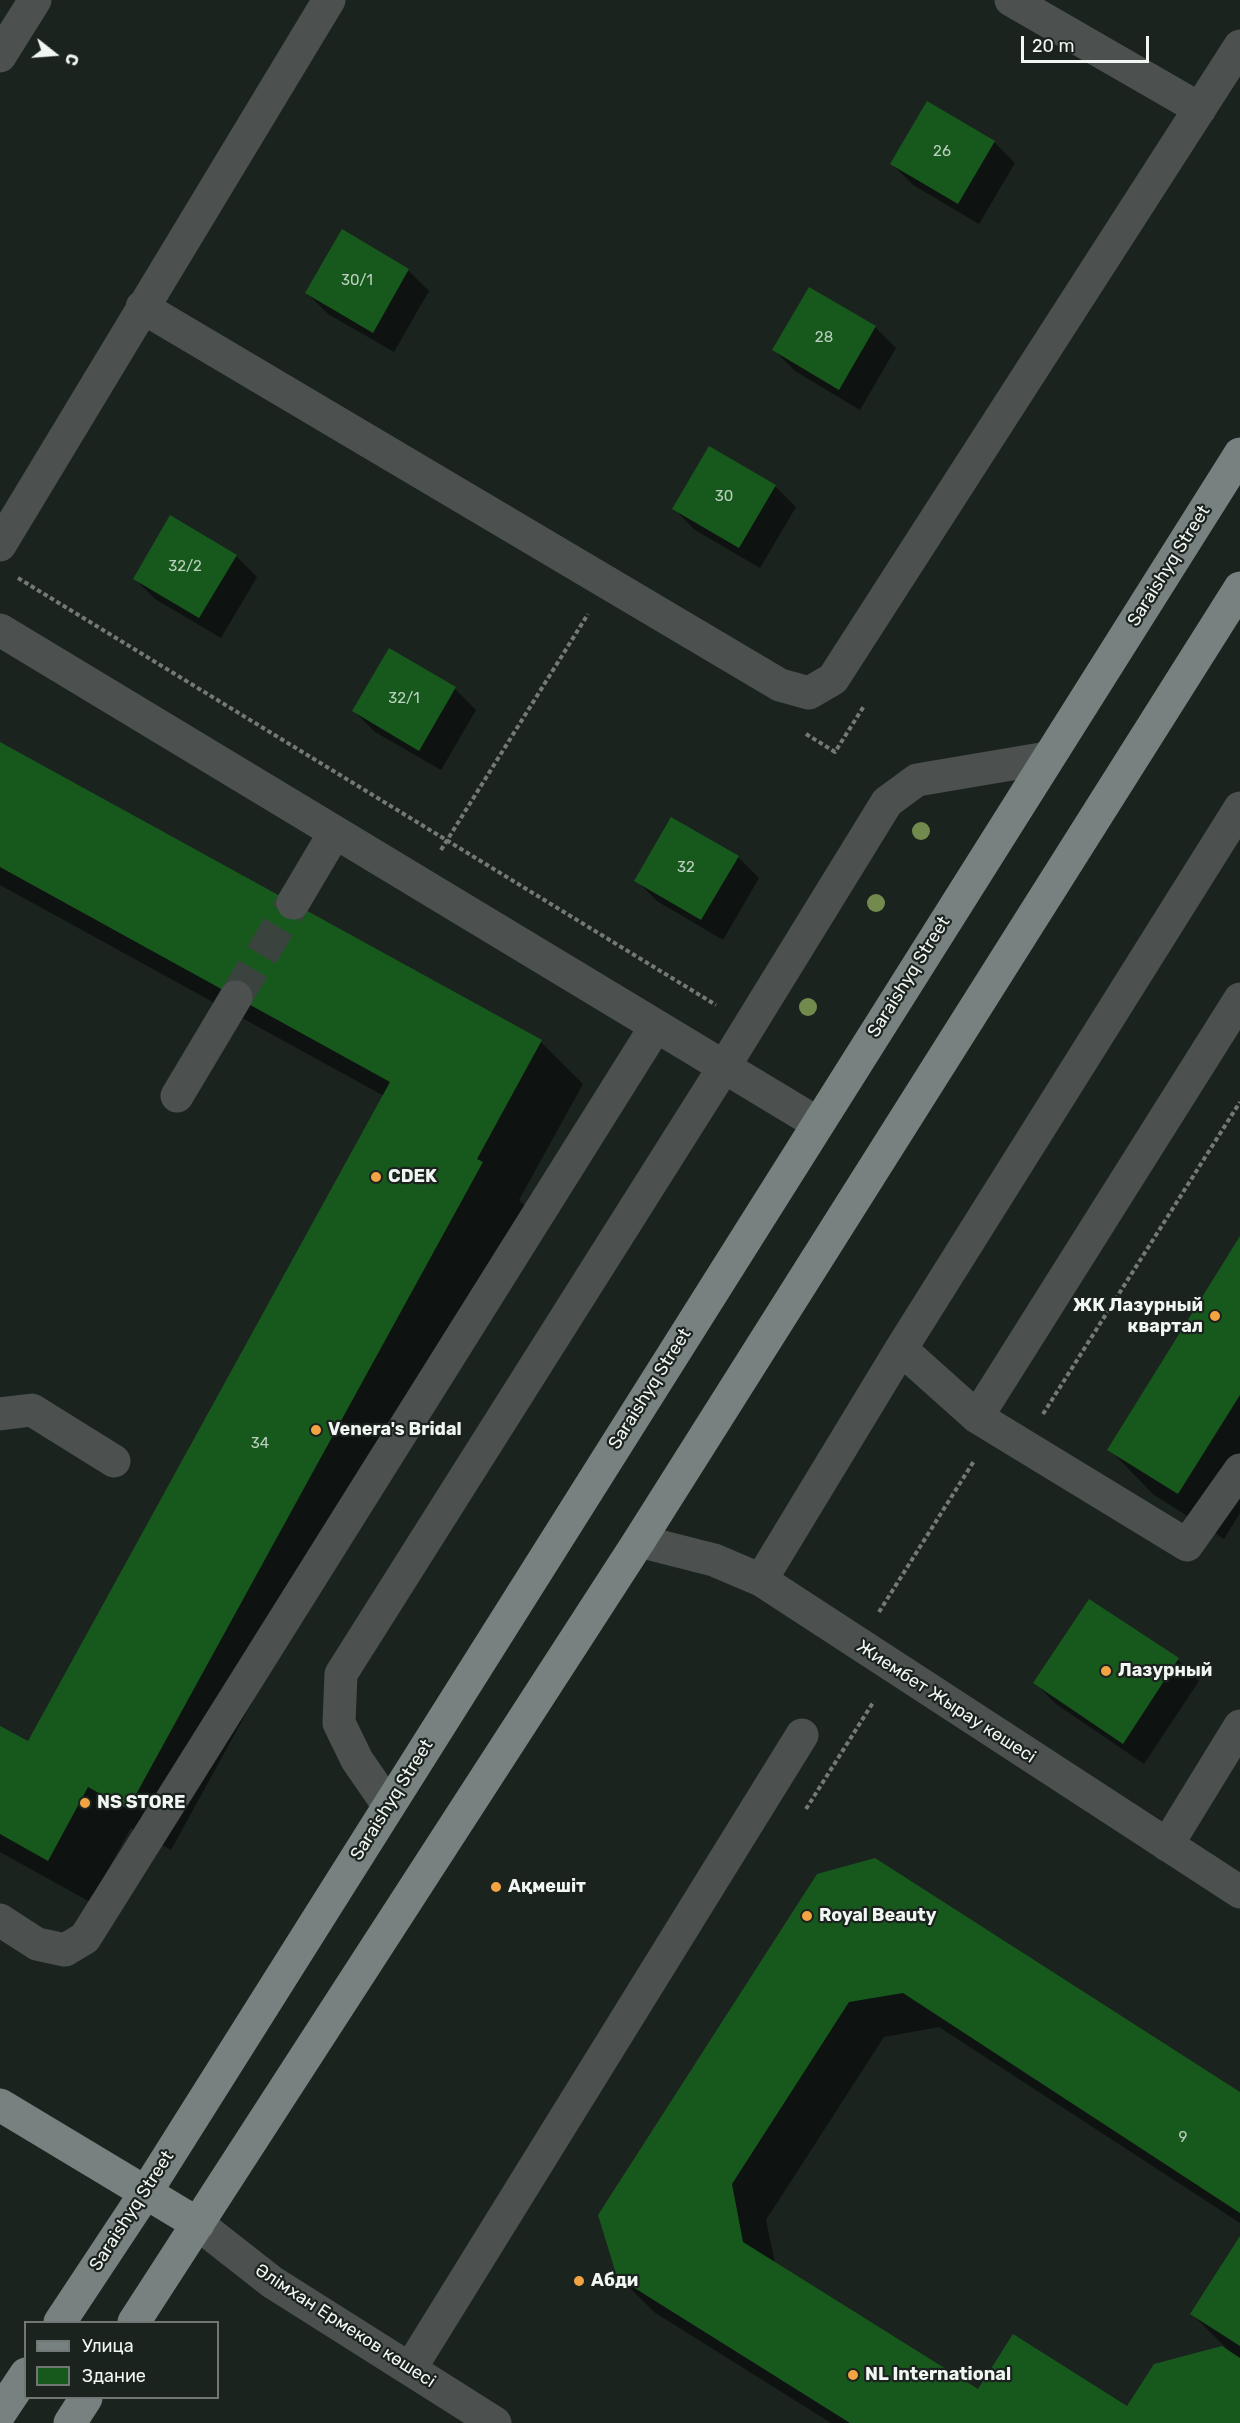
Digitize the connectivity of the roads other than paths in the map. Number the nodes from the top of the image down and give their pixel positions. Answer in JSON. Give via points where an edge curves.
{"nodes":[{"id":1,"x":35,"y":0,"type":"edge"},
{"id":2,"x":329,"y":0,"type":"edge"},
{"id":3,"x":1011,"y":0,"type":"edge"},
{"id":4,"x":1240,"y":46,"type":"edge"},
{"id":5,"x":0,"y":56,"type":"edge"},
{"id":6,"x":1200,"y":109,"type":"junction"},
{"id":7,"x":142,"y":307,"type":"junction"},
{"id":8,"x":1240,"y":454,"type":"edge"},
{"id":9,"x":6,"y":559,"type":"edge"},
{"id":10,"x":1240,"y":588,"type":"edge"},
{"id":11,"x":0,"y":630,"type":"edge"},
{"id":12,"x":1047,"y":758,"type":"junction"},
{"id":13,"x":1240,"y":808,"type":"edge"},
{"id":14,"x":335,"y":832,"type":"junction"},
{"id":15,"x":293,"y":903,"type":"tunnel mouth"},
{"id":16,"x":236,"y":997,"type":"tunnel mouth"},
{"id":17,"x":1240,"y":999,"type":"edge"},
{"id":18,"x":656,"y":1026,"type":"junction"},
{"id":19,"x":724,"y":1067,"type":"junction"},
{"id":20,"x":177,"y":1096,"type":"dead end"},
{"id":21,"x":817,"y":1123,"type":"junction"},
{"id":22,"x":901,"y":1349,"type":"junction"},
{"id":23,"x":0,"y":1414,"type":"edge"},
{"id":24,"x":986,"y":1422,"type":"junction"},
{"id":25,"x":114,"y":1461,"type":"dead end"},
{"id":26,"x":1240,"y":1470,"type":"edge"},
{"id":27,"x":639,"y":1541,"type":"junction"},
{"id":28,"x":761,"y":1580,"type":"junction"},
{"id":29,"x":1240,"y":1726,"type":"edge"},
{"id":30,"x":802,"y":1735,"type":"dead end"},
{"id":31,"x":388,"y":1805,"type":"junction"},
{"id":32,"x":1167,"y":1845,"type":"junction"},
{"id":33,"x":1240,"y":1892,"type":"edge"},
{"id":34,"x":0,"y":1920,"type":"edge"},
{"id":35,"x":0,"y":2105,"type":"edge"},
{"id":36,"x":146,"y":2192,"type":"junction"},
{"id":37,"x":198,"y":2224,"type":"junction"},
{"id":38,"x":61,"y":2321,"type":"edge"},
{"id":39,"x":135,"y":2321,"type":"edge"},
{"id":40,"x":410,"y":2369,"type":"junction"},
{"id":41,"x":24,"y":2377,"type":"edge"},
{"id":42,"x":85,"y":2399,"type":"edge"},
{"id":43,"x":2,"y":2407,"type":"edge"},
{"id":44,"x":70,"y":2423,"type":"edge"},
{"id":45,"x":495,"y":2423,"type":"edge"}],
"edges":[{"from":1,"to":5,"type":"street"},
{"from":2,"to":7,"type":"street"},
{"from":3,"to":6,"type":"street"},
{"from":4,"to":6,"type":"street"},
{"from":6,"to":7,"type":"street","via":[[832,679],[809,693],[780,685]]},
{"from":7,"to":9,"type":"street"},
{"from":8,"to":12,"type":"main road","name":"Saraishyq Street"},
{"from":10,"to":27,"type":"main road"},
{"from":11,"to":14,"type":"street"},
{"from":12,"to":19,"type":"street","via":[[917,780],[887,802]]},
{"from":12,"to":21,"type":"main road","name":"Saraishyq Street"},
{"from":13,"to":22,"type":"street"},
{"from":14,"to":15,"type":"street"},
{"from":14,"to":18,"type":"street"},
{"from":16,"to":20,"type":"street"},
{"from":17,"to":24,"type":"street"},
{"from":18,"to":19,"type":"street"},
{"from":18,"to":34,"type":"street","via":[[85,1938],[65,1950],[37,1944]]},
{"from":19,"to":21,"type":"street"},
{"from":19,"to":31,"type":"street","via":[[341,1674],[339,1723],[357,1760]]},
{"from":21,"to":31,"type":"main road","name":"Saraishyq Street"},
{"from":22,"to":24,"type":"street"},
{"from":22,"to":28,"type":"street"},
{"from":23,"to":25,"type":"street","via":[[32,1410]]},
{"from":24,"to":26,"type":"street","via":[[1187,1545]]},
{"from":27,"to":28,"type":"street","name":"Жиембет Жырау көшесі","via":[[714,1560]]},
{"from":27,"to":37,"type":"main road"},
{"from":28,"to":32,"type":"street","name":"Жиембет Жырау көшесі"},
{"from":29,"to":32,"type":"street"},
{"from":30,"to":40,"type":"street"},
{"from":31,"to":36,"type":"main road","name":"Saraishyq Street"},
{"from":32,"to":33,"type":"street","name":"Жиембет Жырау көшесі"},
{"from":35,"to":36,"type":"main road"},
{"from":36,"to":37,"type":"main road"},
{"from":36,"to":38,"type":"main road","name":"Saraishyq Street"},
{"from":37,"to":39,"type":"main road"},
{"from":37,"to":40,"type":"street","name":"Әлімхан Ермеков көшесі","via":[[272,2282]]},
{"from":40,"to":45,"type":"street","name":"Әлімхан Ермеков көшесі"},
{"from":41,"to":43,"type":"main road"},
{"from":42,"to":44,"type":"main road"}]}
